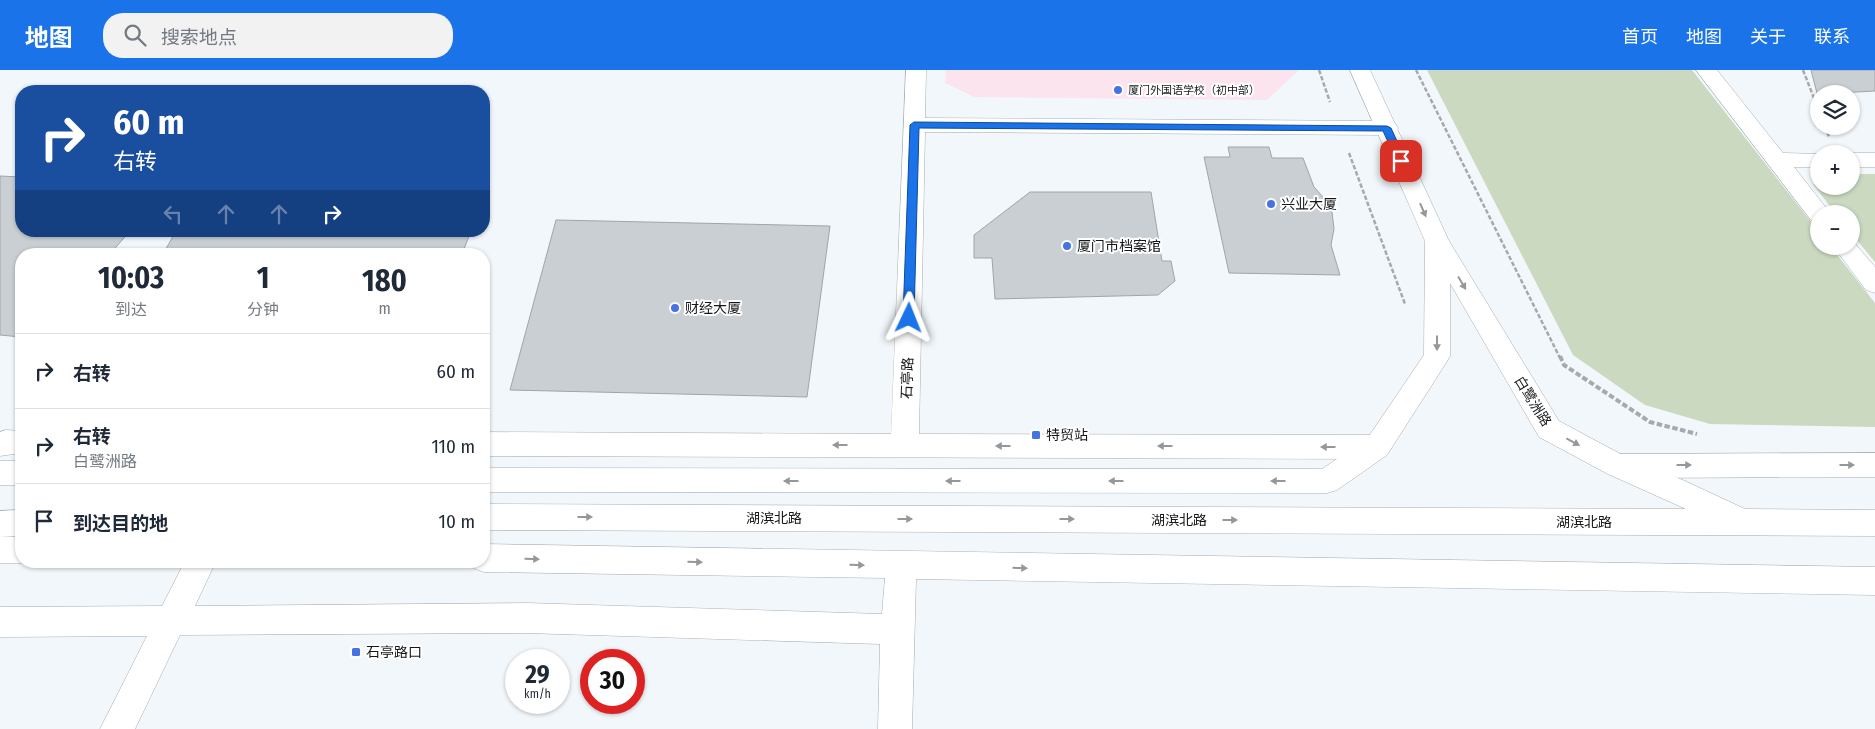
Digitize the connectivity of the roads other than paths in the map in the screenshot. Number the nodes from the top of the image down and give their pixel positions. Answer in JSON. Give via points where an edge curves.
{"nodes":[{"id":1,"x":916,"y":70,"type":"edge"},
{"id":2,"x":1360,"y":70,"type":"edge"},
{"id":3,"x":1706,"y":70,"type":"edge"},
{"id":4,"x":914,"y":125,"type":"junction"},
{"id":5,"x":1387,"y":128,"type":"junction"},
{"id":6,"x":1777,"y":160,"type":"junction"},
{"id":7,"x":1810,"y":160,"type":"edge"},
{"id":8,"x":1860,"y":160,"type":"edge"},
{"id":9,"x":1875,"y":160,"type":"edge"},
{"id":10,"x":1812,"y":205,"type":"edge"},
{"id":11,"x":1437,"y":241,"type":"junction"},
{"id":12,"x":1852,"y":255,"type":"edge"},
{"id":13,"x":1875,"y":284,"type":"edge"},
{"id":14,"x":15,"y":443,"type":"edge"},
{"id":15,"x":0,"y":444,"type":"edge"},
{"id":16,"x":490,"y":444,"type":"edge"},
{"id":17,"x":905,"y":446,"type":"junction"},
{"id":18,"x":1377,"y":447,"type":"junction"},
{"id":19,"x":1875,"y":465,"type":"edge"},
{"id":20,"x":1618,"y":466,"type":"junction"},
{"id":21,"x":0,"y":473,"type":"edge"},
{"id":22,"x":15,"y":473,"type":"edge"},
{"id":23,"x":490,"y":480,"type":"edge"},
{"id":24,"x":490,"y":516,"type":"edge"},
{"id":25,"x":1742,"y":522,"type":"junction"},
{"id":26,"x":15,"y":523,"type":"edge"},
{"id":27,"x":1875,"y":523,"type":"edge"},
{"id":28,"x":0,"y":524,"type":"edge"},
{"id":29,"x":0,"y":550,"type":"edge"},
{"id":30,"x":15,"y":550,"type":"edge"},
{"id":31,"x":490,"y":558,"type":"edge"},
{"id":32,"x":901,"y":566,"type":"junction"},
{"id":33,"x":198,"y":568,"type":"edge"},
{"id":34,"x":1875,"y":581,"type":"edge"},
{"id":35,"x":171,"y":621,"type":"junction"},
{"id":36,"x":0,"y":622,"type":"edge"},
{"id":37,"x":897,"y":630,"type":"junction"},
{"id":38,"x":117,"y":729,"type":"edge"},
{"id":39,"x":895,"y":729,"type":"edge"}],
"edges":[{"from":1,"to":4,"type":"street","name":"石亭路"},
{"from":2,"to":5,"type":"street","name":"白鹭洲路"},
{"from":3,"to":6,"type":"street"},
{"from":4,"to":5,"type":"street"},
{"from":4,"to":17,"type":"street","name":"石亭路"},
{"from":5,"to":11,"type":"street","name":"白鹭洲路","one_way":true},
{"from":6,"to":7,"type":"street"},
{"from":6,"to":10,"type":"street"},
{"from":8,"to":9,"type":"street"},
{"from":11,"to":18,"type":"street","name":"白鹭洲路","one_way":true,"via":[[1438,356]]},
{"from":11,"to":20,"type":"street","name":"白鹭洲路","one_way":true,"via":[[1549,429]]},
{"from":12,"to":13,"type":"street"},
{"from":14,"to":15,"type":"street"},
{"from":17,"to":16,"type":"street","one_way":true},
{"from":18,"to":17,"type":"street","one_way":true},
{"from":18,"to":23,"type":"street","name":"白鹭洲路","one_way":true,"via":[[1327,482]]},
{"from":20,"to":19,"type":"street","one_way":true},
{"from":20,"to":25,"type":"street","name":"白鹭洲路"},
{"from":21,"to":22,"type":"street"},
{"from":24,"to":25,"type":"street","name":"湖滨北路","one_way":true},
{"from":25,"to":27,"type":"street","name":"湖滨北路"},
{"from":26,"to":28,"type":"street"},
{"from":29,"to":30,"type":"street"},
{"from":31,"to":32,"type":"street","one_way":true},
{"from":32,"to":34,"type":"street","one_way":true},
{"from":32,"to":37,"type":"street"},
{"from":33,"to":35,"type":"street"},
{"from":35,"to":36,"type":"street"},
{"from":35,"to":37,"type":"street","via":[[526,618]]},
{"from":35,"to":38,"type":"street"},
{"from":37,"to":39,"type":"street"}]}
